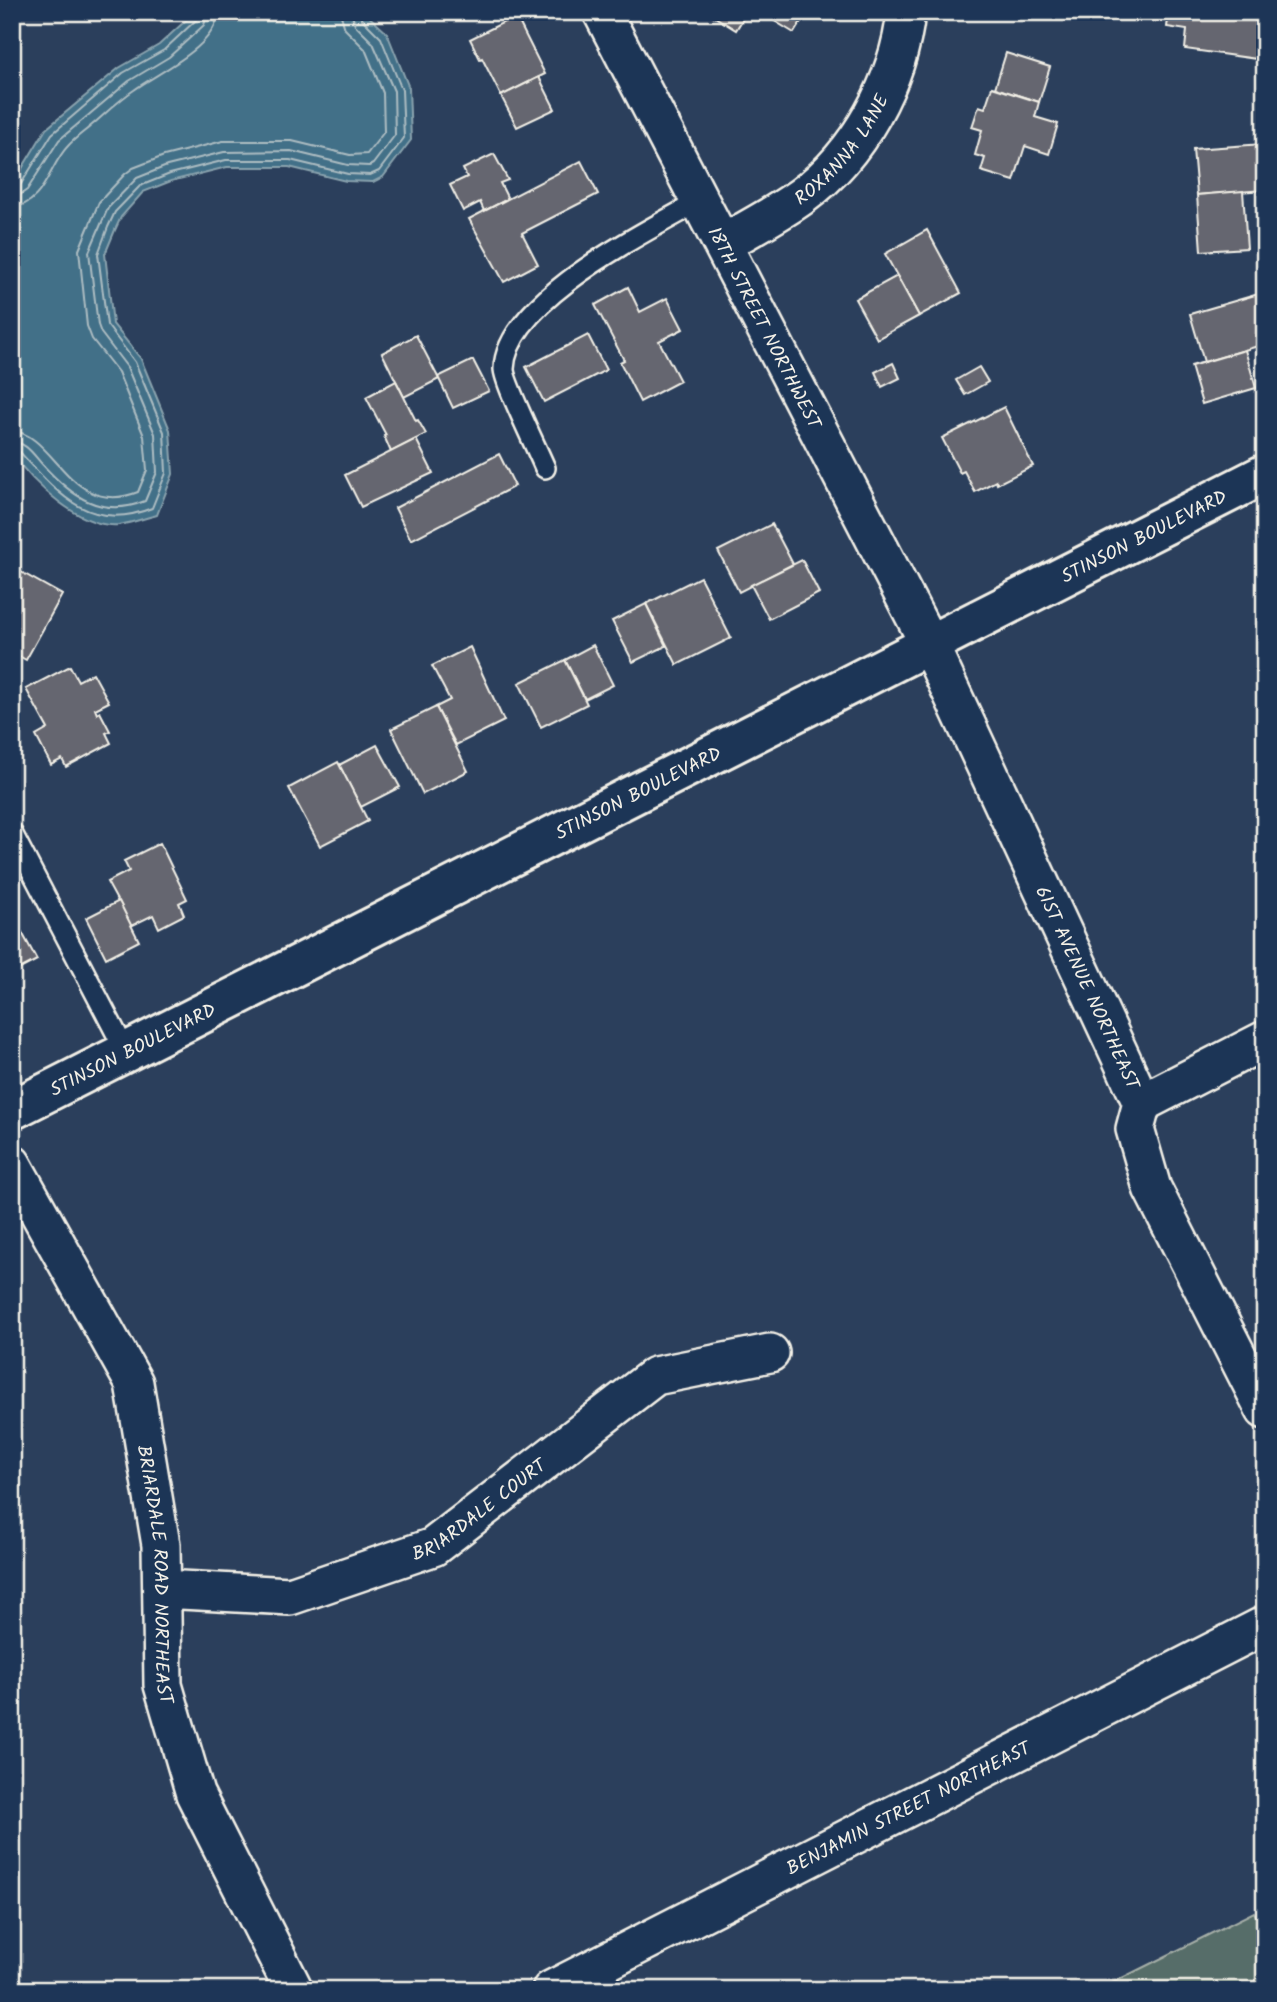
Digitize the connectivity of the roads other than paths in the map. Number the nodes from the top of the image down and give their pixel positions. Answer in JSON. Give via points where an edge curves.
{"nodes":[{"id":1,"x":602,"y":12,"type":"edge"},
{"id":2,"x":906,"y":12,"type":"edge"},
{"id":3,"x":700,"y":201,"type":"junction"},
{"id":4,"x":723,"y":244,"type":"junction"},
{"id":5,"x":545,"y":468,"type":"dead end"},
{"id":6,"x":1265,"y":474,"type":"edge"},
{"id":7,"x":929,"y":644,"type":"junction"},
{"id":8,"x":12,"y":833,"type":"edge"},
{"id":9,"x":1265,"y":1040,"type":"edge"},
{"id":10,"x":126,"y":1052,"type":"junction"},
{"id":11,"x":1142,"y":1103,"type":"junction"},
{"id":12,"x":12,"y":1110,"type":"edge"},
{"id":13,"x":12,"y":1164,"type":"edge"},
{"id":14,"x":770,"y":1353,"type":"dead end"},
{"id":15,"x":1265,"y":1410,"type":"edge"},
{"id":16,"x":162,"y":1589,"type":"junction"},
{"id":17,"x":1265,"y":1625,"type":"edge"},
{"id":18,"x":294,"y":1990,"type":"edge"},
{"id":19,"x":551,"y":1990,"type":"edge"}],
"edges":[{"from":1,"to":3,"type":"street","name":"18TH STREET NORTHWEST"},
{"from":2,"to":4,"type":"street","name":"ROXANNA LANE","via":[[887,84],[869,120],[838,162],[802,197]]},
{"from":3,"to":4,"type":"street","name":"18TH STREET NORTHWEST"},
{"from":3,"to":5,"type":"lane","via":[[582,270],[527,318],[509,345],[504,372]]},
{"from":4,"to":7,"type":"street","name":"18TH STREET NORTHWEST"},
{"from":6,"to":7,"type":"street","name":"STINSON BOULEVARD"},
{"from":7,"to":10,"type":"street","name":"STINSON BOULEVARD"},
{"from":7,"to":11,"type":"street","name":"61ST AVENUE NORTHEAST"},
{"from":8,"to":10,"type":"lane"},
{"from":9,"to":11,"type":"street"},
{"from":10,"to":12,"type":"street","name":"STINSON BOULEVARD"},
{"from":11,"to":15,"type":"street","name":"61ST AVENUE NORTHEAST","via":[[1135,1129],[1152,1188]]},
{"from":13,"to":16,"type":"street","name":"BRIARDALE ROAD NORTHEAST","via":[[134,1383],[162,1545]]},
{"from":14,"to":16,"type":"street","name":"BRIARDALE COURT","via":[[655,1376],[433,1547],[290,1597]]},
{"from":16,"to":18,"type":"street","name":"BRIARDALE ROAD NORTHEAST","via":[[163,1685],[195,1794]]},
{"from":17,"to":19,"type":"street","name":"BENJAMIN STREET NORTHEAST"}]}
